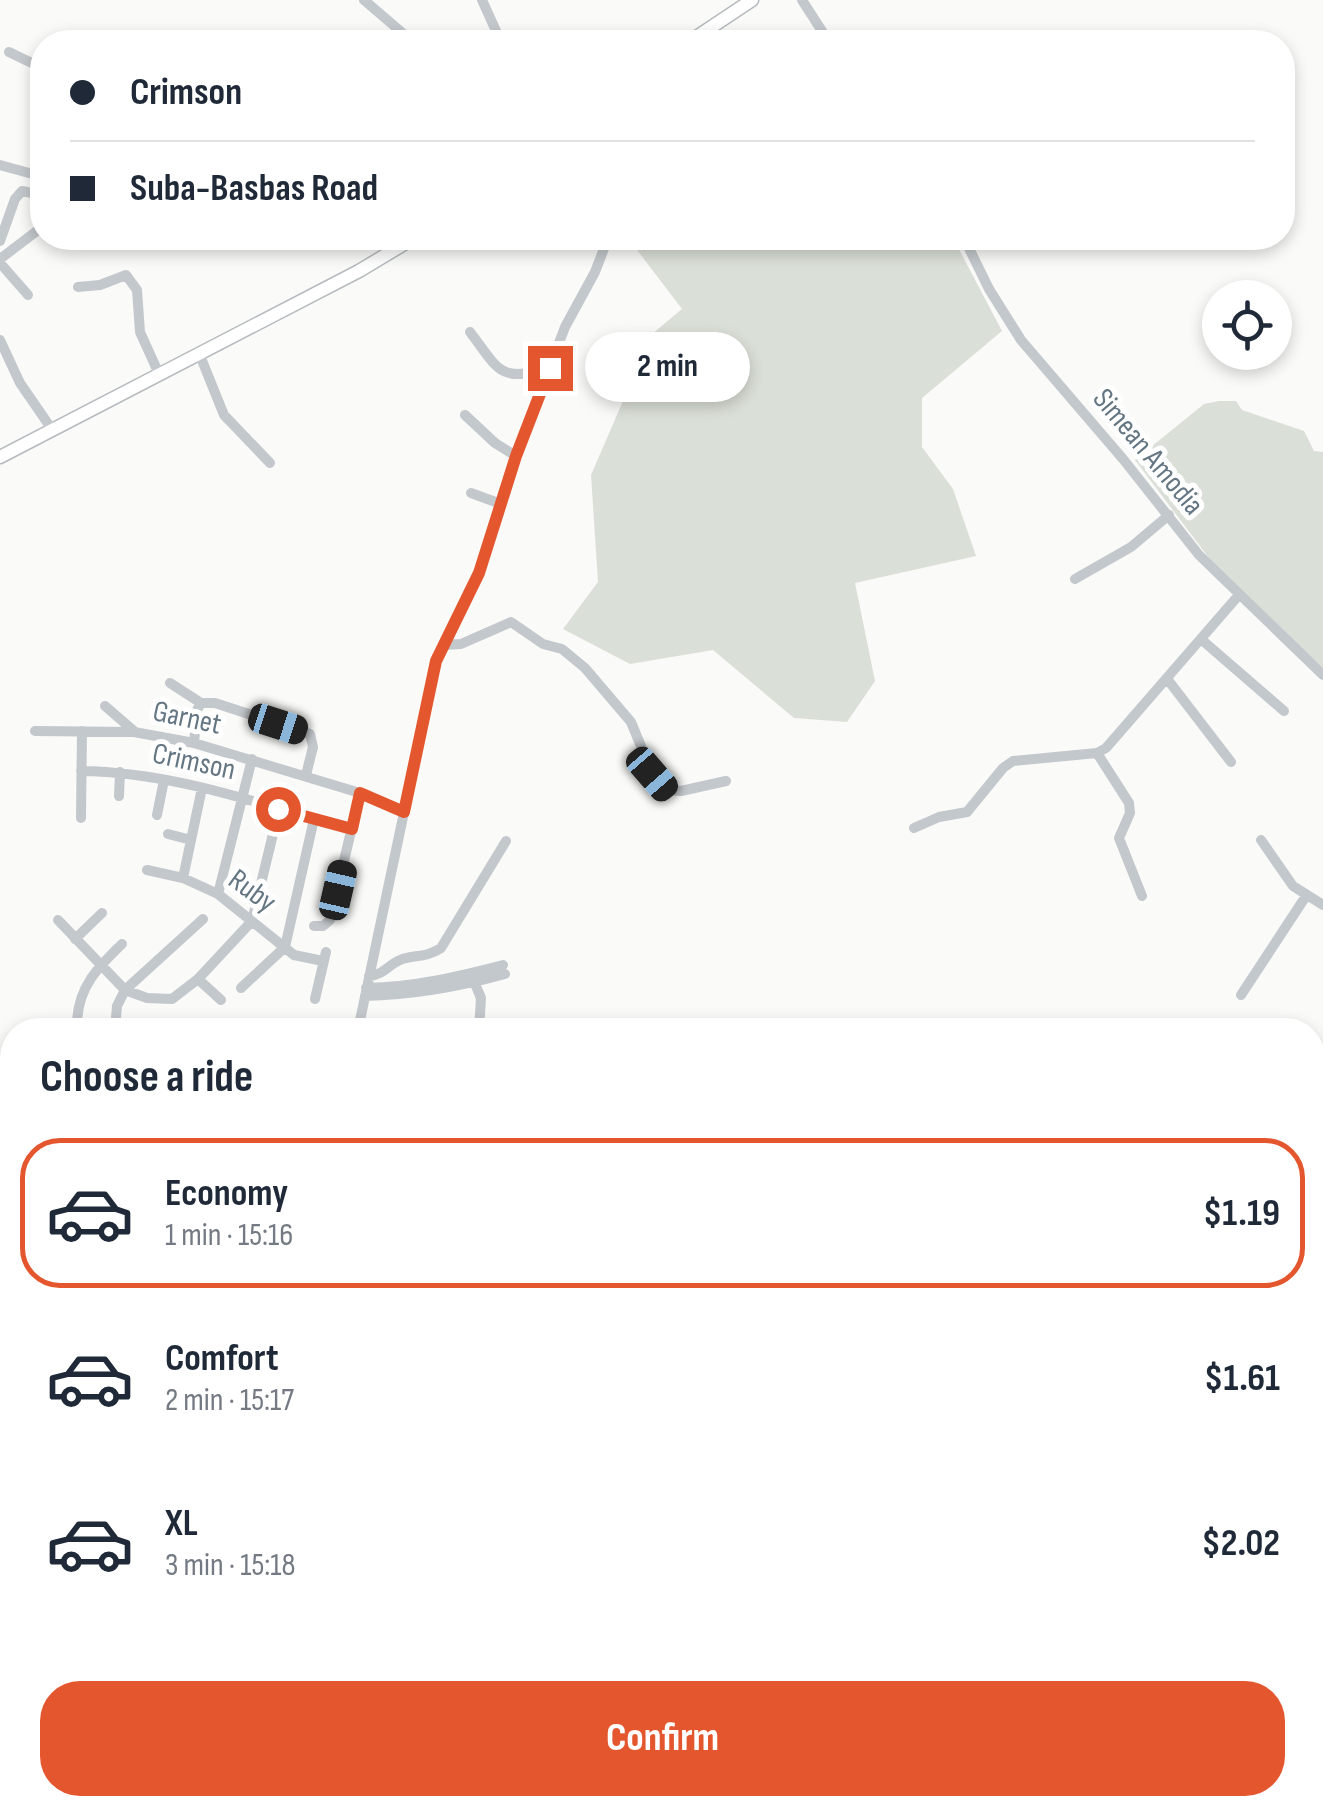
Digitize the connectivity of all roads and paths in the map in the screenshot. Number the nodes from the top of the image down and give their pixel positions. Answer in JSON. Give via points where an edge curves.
{"nodes":[{"id":1,"x":364,"y":0,"type":"edge"},
{"id":2,"x":482,"y":0,"type":"edge"},
{"id":3,"x":752,"y":0,"type":"edge"},
{"id":4,"x":802,"y":0,"type":"edge"},
{"id":5,"x":399,"y":30,"type":"edge"},
{"id":6,"x":496,"y":30,"type":"edge"},
{"id":7,"x":708,"y":30,"type":"edge"},
{"id":8,"x":822,"y":30,"type":"edge"},
{"id":9,"x":10,"y":52,"type":"dead end"},
{"id":10,"x":30,"y":62,"type":"edge"},
{"id":11,"x":0,"y":166,"type":"edge"},
{"id":12,"x":30,"y":174,"type":"edge"},
{"id":13,"x":30,"y":192,"type":"edge"},
{"id":14,"x":30,"y":236,"type":"edge"},
{"id":15,"x":0,"y":240,"type":"edge"},
{"id":16,"x":394,"y":250,"type":"edge"},
{"id":17,"x":603,"y":250,"type":"edge"},
{"id":18,"x":971,"y":250,"type":"edge"},
{"id":19,"x":0,"y":261,"type":"edge"},
{"id":20,"x":78,"y":288,"type":"dead end"},
{"id":21,"x":28,"y":295,"type":"dead end"},
{"id":22,"x":470,"y":332,"type":"dead end"},
{"id":23,"x":0,"y":340,"type":"edge"},
{"id":24,"x":199,"y":353,"type":"junction"},
{"id":25,"x":550,"y":368,"type":"junction"},
{"id":26,"x":159,"y":374,"type":"junction"},
{"id":27,"x":466,"y":415,"type":"dead end"},
{"id":28,"x":51,"y":428,"type":"junction"},
{"id":29,"x":516,"y":456,"type":"junction"},
{"id":30,"x":0,"y":457,"type":"edge"},
{"id":31,"x":270,"y":463,"type":"dead end"},
{"id":32,"x":471,"y":493,"type":"dead end"},
{"id":33,"x":500,"y":504,"type":"junction"},
{"id":34,"x":1169,"y":515,"type":"junction"},
{"id":35,"x":1075,"y":579,"type":"dead end"},
{"id":36,"x":1238,"y":596,"type":"junction"},
{"id":37,"x":1202,"y":640,"type":"junction"},
{"id":38,"x":444,"y":645,"type":"junction"},
{"id":39,"x":1323,"y":676,"type":"edge"},
{"id":40,"x":1168,"y":680,"type":"junction"},
{"id":41,"x":170,"y":683,"type":"dead end"},
{"id":42,"x":201,"y":703,"type":"junction"},
{"id":43,"x":106,"y":706,"type":"dead end"},
{"id":44,"x":1284,"y":710,"type":"dead end"},
{"id":45,"x":35,"y":731,"type":"dead end"},
{"id":46,"x":82,"y":731,"type":"junction"},
{"id":47,"x":134,"y":732,"type":"junction"},
{"id":48,"x":194,"y":743,"type":"junction"},
{"id":49,"x":1097,"y":753,"type":"junction"},
{"id":50,"x":252,"y":759,"type":"junction"},
{"id":51,"x":1231,"y":762,"type":"dead end"},
{"id":52,"x":81,"y":772,"type":"junction"},
{"id":53,"x":120,"y":772,"type":"junction"},
{"id":54,"x":306,"y":775,"type":"junction"},
{"id":55,"x":164,"y":780,"type":"junction"},
{"id":56,"x":726,"y":781,"type":"dead end"},
{"id":57,"x":202,"y":788,"type":"junction"},
{"id":58,"x":360,"y":793,"type":"junction"},
{"id":59,"x":119,"y":796,"type":"dead end"},
{"id":60,"x":241,"y":798,"type":"junction"},
{"id":61,"x":404,"y":808,"type":"junction"},
{"id":62,"x":278,"y":809,"type":"junction"},
{"id":63,"x":157,"y":815,"type":"dead end"},
{"id":64,"x":81,"y":818,"type":"dead end"},
{"id":65,"x":314,"y":819,"type":"junction"},
{"id":66,"x":914,"y":828,"type":"dead end"},
{"id":67,"x":352,"y":829,"type":"junction"},
{"id":68,"x":168,"y":834,"type":"dead end"},
{"id":69,"x":191,"y":840,"type":"junction"},
{"id":70,"x":1261,"y":840,"type":"dead end"},
{"id":71,"x":506,"y":841,"type":"dead end"},
{"id":72,"x":147,"y":870,"type":"dead end"},
{"id":73,"x":183,"y":878,"type":"junction"},
{"id":74,"x":218,"y":894,"type":"junction"},
{"id":75,"x":1142,"y":896,"type":"dead end"},
{"id":76,"x":1306,"y":896,"type":"junction"},
{"id":77,"x":1323,"y":905,"type":"edge"},
{"id":78,"x":102,"y":913,"type":"dead end"},
{"id":79,"x":204,"y":919,"type":"dead end"},
{"id":80,"x":58,"y":920,"type":"dead end"},
{"id":81,"x":252,"y":921,"type":"junction"},
{"id":82,"x":314,"y":926,"type":"dead end"},
{"id":83,"x":76,"y":939,"type":"junction"},
{"id":84,"x":122,"y":944,"type":"dead end"},
{"id":85,"x":285,"y":947,"type":"junction"},
{"id":86,"x":99,"y":966,"type":"junction"},
{"id":87,"x":504,"y":970,"type":"dead end"},
{"id":88,"x":198,"y":979,"type":"junction"},
{"id":89,"x":474,"y":983,"type":"junction"},
{"id":90,"x":367,"y":987,"type":"junction"},
{"id":91,"x":241,"y":988,"type":"dead end"},
{"id":92,"x":125,"y":990,"type":"junction"},
{"id":93,"x":1240,"y":995,"type":"dead end"},
{"id":94,"x":315,"y":999,"type":"dead end"},
{"id":95,"x":221,"y":1000,"type":"dead end"},
{"id":96,"x":78,"y":1018,"type":"edge"},
{"id":97,"x":116,"y":1018,"type":"edge"},
{"id":98,"x":361,"y":1018,"type":"edge"},
{"id":99,"x":479,"y":1018,"type":"edge"}],
"edges":[{"from":1,"to":5,"type":"street"},
{"from":2,"to":6,"type":"street"},
{"from":3,"to":7,"type":"main road"},
{"from":4,"to":8,"type":"street"},
{"from":9,"to":10,"type":"street"},
{"from":11,"to":12,"type":"street"},
{"from":13,"to":15,"type":"street","via":[[22,190],[15,199]]},
{"from":14,"to":19,"type":"street"},
{"from":16,"to":24,"type":"main road"},
{"from":17,"to":25,"type":"street"},
{"from":18,"to":34,"type":"street","name":"Simean Amodia","via":[[1015,332]]},
{"from":19,"to":21,"type":"street"},
{"from":20,"to":26,"type":"street","via":[[126,275],[137,290],[140,332]]},
{"from":22,"to":25,"type":"street","via":[[498,368],[511,374]]},
{"from":23,"to":28,"type":"street"},
{"from":24,"to":26,"type":"main road"},
{"from":24,"to":31,"type":"street","via":[[224,414]]},
{"from":25,"to":29,"type":"street"},
{"from":26,"to":28,"type":"main road"},
{"from":27,"to":29,"type":"street"},
{"from":28,"to":30,"type":"main road"},
{"from":29,"to":33,"type":"street"},
{"from":32,"to":33,"type":"street"},
{"from":33,"to":38,"type":"street","via":[[479,573]]},
{"from":34,"to":35,"type":"street","via":[[1131,547]]},
{"from":34,"to":36,"type":"street","name":"Simean Amodia"},
{"from":36,"to":37,"type":"street"},
{"from":36,"to":39,"type":"street","name":"Simean Amodia"},
{"from":37,"to":40,"type":"street"},
{"from":37,"to":44,"type":"street"},
{"from":38,"to":56,"type":"street","via":[[510,622],[585,668],[632,722],[652,774],[666,790]]},
{"from":38,"to":61,"type":"street"},
{"from":40,"to":49,"type":"street"},
{"from":40,"to":51,"type":"street"},
{"from":41,"to":42,"type":"street"},
{"from":42,"to":48,"type":"street"},
{"from":42,"to":54,"type":"street","via":[[310,734]]},
{"from":43,"to":47,"type":"street"},
{"from":45,"to":46,"type":"street","name":"Garnet"},
{"from":46,"to":47,"type":"street","name":"Garnet"},
{"from":46,"to":52,"type":"street"},
{"from":47,"to":48,"type":"street","name":"Garnet"},
{"from":48,"to":50,"type":"street","name":"Garnet"},
{"from":49,"to":66,"type":"street","via":[[1013,761],[967,812]]},
{"from":49,"to":75,"type":"street","via":[[1129,803],[1118,838]]},
{"from":50,"to":54,"type":"street","name":"Garnet"},
{"from":50,"to":60,"type":"street"},
{"from":52,"to":53,"type":"street","name":"Crimson"},
{"from":52,"to":64,"type":"street"},
{"from":53,"to":55,"type":"street","name":"Crimson"},
{"from":53,"to":59,"type":"street"},
{"from":54,"to":58,"type":"street","name":"Garnet"},
{"from":55,"to":57,"type":"street","name":"Crimson"},
{"from":55,"to":63,"type":"street"},
{"from":57,"to":60,"type":"street","name":"Crimson"},
{"from":57,"to":69,"type":"street"},
{"from":58,"to":61,"type":"street","name":"Garnet"},
{"from":58,"to":67,"type":"street"},
{"from":60,"to":62,"type":"street","name":"Crimson"},
{"from":60,"to":74,"type":"street"},
{"from":61,"to":90,"type":"street"},
{"from":62,"to":65,"type":"street","name":"Crimson"},
{"from":62,"to":81,"type":"street"},
{"from":65,"to":67,"type":"street","name":"Crimson"},
{"from":65,"to":85,"type":"street"},
{"from":67,"to":82,"type":"street","via":[[330,920]]},
{"from":68,"to":69,"type":"street"},
{"from":69,"to":73,"type":"street"},
{"from":70,"to":76,"type":"street"},
{"from":71,"to":90,"type":"street","via":[[441,948],[402,959]]},
{"from":72,"to":73,"type":"street","name":"Ruby"},
{"from":73,"to":74,"type":"street","name":"Ruby"},
{"from":74,"to":81,"type":"street","name":"Ruby"},
{"from":76,"to":77,"type":"street"},
{"from":76,"to":93,"type":"street"},
{"from":78,"to":83,"type":"street"},
{"from":79,"to":92,"type":"street"},
{"from":80,"to":83,"type":"street"},
{"from":81,"to":85,"type":"street","name":"Ruby"},
{"from":81,"to":88,"type":"street"},
{"from":83,"to":86,"type":"street"},
{"from":84,"to":86,"type":"street"},
{"from":85,"to":91,"type":"street"},
{"from":85,"to":94,"type":"street","name":"Ruby","via":[[325,956]]},
{"from":86,"to":92,"type":"street"},
{"from":86,"to":96,"type":"street","via":[[84,987]]},
{"from":87,"to":89,"type":"street"},
{"from":88,"to":92,"type":"street","via":[[172,999]]},
{"from":88,"to":95,"type":"street"},
{"from":89,"to":90,"type":"street","via":[[406,996]]},
{"from":89,"to":99,"type":"street"},
{"from":90,"to":98,"type":"street"},
{"from":92,"to":97,"type":"street"}]}
